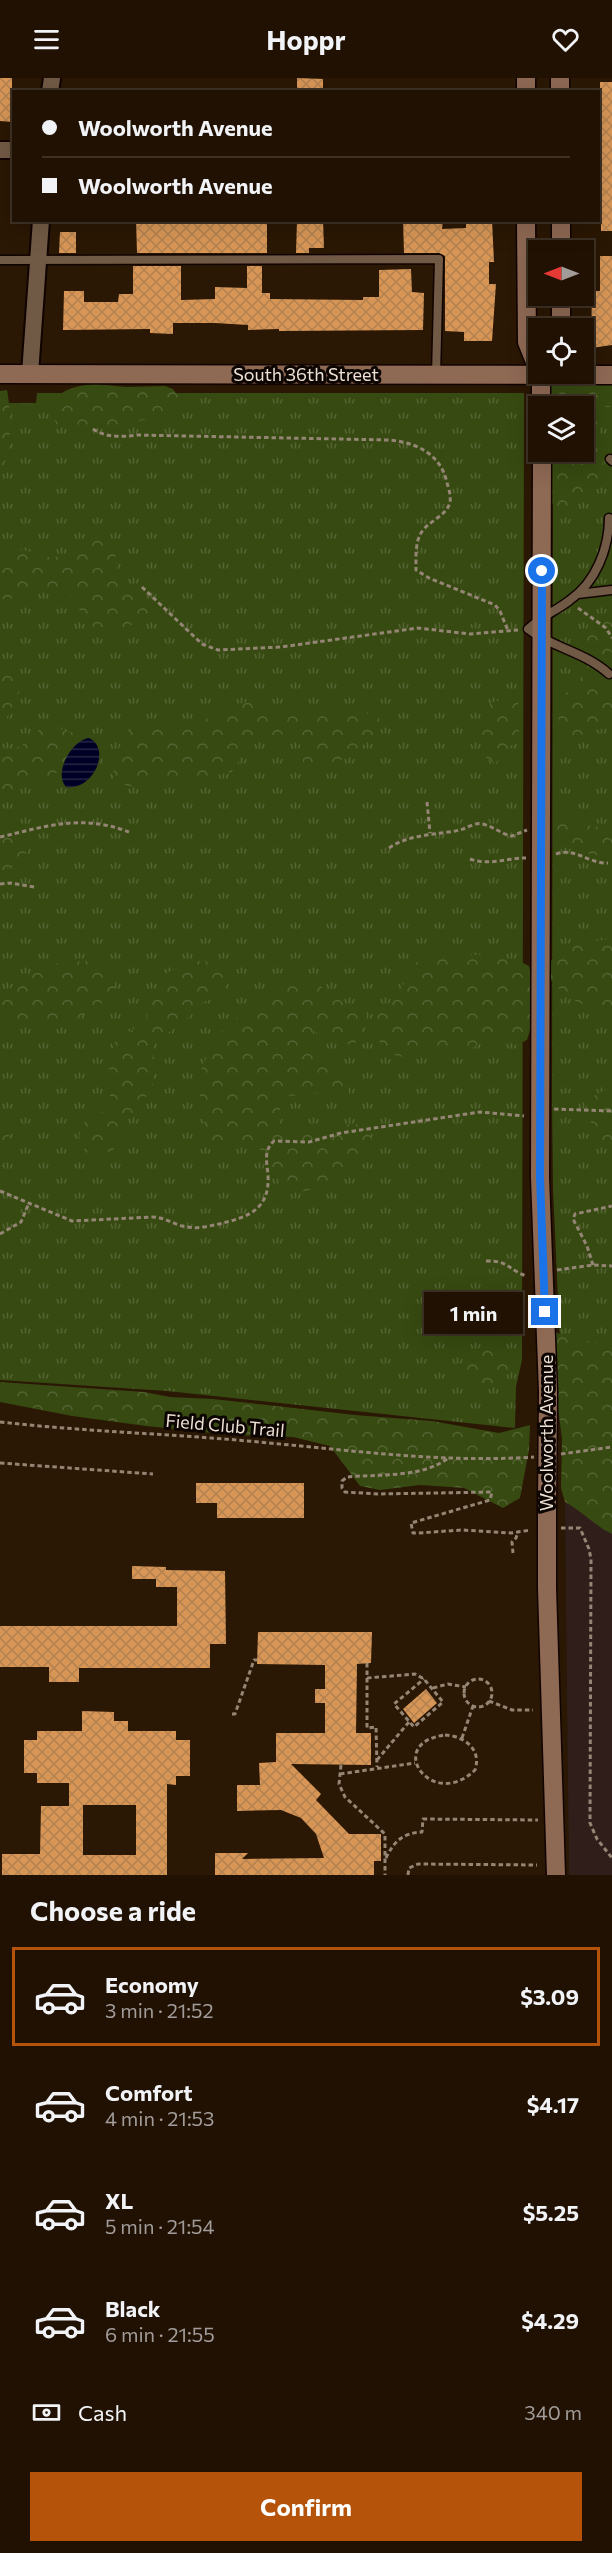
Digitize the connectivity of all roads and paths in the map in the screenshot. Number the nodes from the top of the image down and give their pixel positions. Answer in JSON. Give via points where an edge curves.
{"nodes":[{"id":1,"x":41,"y":222,"type":"edge"},
{"id":2,"x":526,"y":222,"type":"edge"},
{"id":3,"x":561,"y":222,"type":"edge"},
{"id":4,"x":561,"y":240,"type":"edge"},
{"id":5,"x":0,"y":260,"type":"edge"},
{"id":6,"x":38,"y":260,"type":"junction"},
{"id":7,"x":528,"y":344,"type":"edge"},
{"id":8,"x":528,"y":373,"type":"edge"},
{"id":9,"x":0,"y":374,"type":"edge"},
{"id":10,"x":30,"y":374,"type":"junction"},
{"id":11,"x":594,"y":374,"type":"edge"},
{"id":12,"x":436,"y":375,"type":"junction"},
{"id":13,"x":612,"y":375,"type":"edge"},
{"id":14,"x":93,"y":429,"type":"dead end"},
{"id":15,"x":542,"y":462,"type":"edge"},
{"id":16,"x":609,"y":518,"type":"dead end"},
{"id":17,"x":142,"y":587,"type":"dead end"},
{"id":18,"x":612,"y":590,"type":"edge"},
{"id":19,"x":578,"y":594,"type":"junction"},
{"id":20,"x":570,"y":601,"type":"junction"},
{"id":21,"x":543,"y":616,"type":"junction"},
{"id":22,"x":508,"y":631,"type":"junction"},
{"id":23,"x":535,"y":635,"type":"junction"},
{"id":24,"x":612,"y":638,"type":"edge"},
{"id":25,"x":609,"y":675,"type":"dead end"},
{"id":26,"x":427,"y":802,"type":"dead end"},
{"id":27,"x":528,"y":830,"type":"dead end"},
{"id":28,"x":129,"y":832,"type":"dead end"},
{"id":29,"x":429,"y":832,"type":"junction"},
{"id":30,"x":0,"y":837,"type":"edge"},
{"id":31,"x":389,"y":848,"type":"dead end"},
{"id":32,"x":0,"y":884,"type":"edge"},
{"id":33,"x":34,"y":887,"type":"dead end"},
{"id":34,"x":612,"y":1111,"type":"edge"},
{"id":35,"x":534,"y":1114,"type":"junction"},
{"id":36,"x":0,"y":1191,"type":"edge"},
{"id":37,"x":29,"y":1203,"type":"junction"},
{"id":38,"x":612,"y":1206,"type":"edge"},
{"id":39,"x":0,"y":1234,"type":"edge"},
{"id":40,"x":486,"y":1261,"type":"dead end"},
{"id":41,"x":593,"y":1265,"type":"junction"},
{"id":42,"x":612,"y":1266,"type":"edge"},
{"id":43,"x":535,"y":1275,"type":"junction"},
{"id":44,"x":0,"y":1422,"type":"edge"},
{"id":45,"x":0,"y":1462,"type":"edge"},
{"id":46,"x":153,"y":1474,"type":"dead end"},
{"id":47,"x":556,"y":1528,"type":"dead end"},
{"id":48,"x":536,"y":1530,"type":"dead end"},
{"id":49,"x":518,"y":1532,"type":"junction"},
{"id":50,"x":513,"y":1553,"type":"dead end"},
{"id":51,"x":257,"y":1660,"type":"dead end"},
{"id":52,"x":367,"y":1663,"type":"dead end"},
{"id":53,"x":367,"y":1678,"type":"junction"},
{"id":54,"x":424,"y":1679,"type":"junction"},
{"id":55,"x":466,"y":1687,"type":"junction"},
{"id":56,"x":433,"y":1688,"type":"junction"},
{"id":57,"x":489,"y":1701,"type":"junction"},
{"id":58,"x":473,"y":1706,"type":"junction"},
{"id":59,"x":533,"y":1710,"type":"dead end"},
{"id":60,"x":232,"y":1714,"type":"dead end"},
{"id":61,"x":409,"y":1722,"type":"junction"},
{"id":62,"x":462,"y":1738,"type":"junction"},
{"id":63,"x":377,"y":1760,"type":"junction"},
{"id":64,"x":415,"y":1763,"type":"junction"},
{"id":65,"x":341,"y":1765,"type":"dead end"},
{"id":66,"x":377,"y":1767,"type":"junction"},
{"id":67,"x":340,"y":1774,"type":"junction"},
{"id":68,"x":538,"y":1820,"type":"dead end"},
{"id":69,"x":386,"y":1858,"type":"junction"},
{"id":70,"x":612,"y":1858,"type":"edge"},
{"id":71,"x":537,"y":1865,"type":"dead end"},
{"id":72,"x":385,"y":1875,"type":"edge"},
{"id":73,"x":408,"y":1875,"type":"edge"},
{"id":74,"x":556,"y":1875,"type":"edge"}],
"edges":[{"from":1,"to":6,"type":"street"},
{"from":2,"to":7,"type":"street"},
{"from":3,"to":4,"type":"street"},
{"from":5,"to":6,"type":"lane"},
{"from":6,"to":10,"type":"street"},
{"from":6,"to":12,"type":"lane","via":[[439,259]]},
{"from":8,"to":12,"type":"street","name":"South 36th Street"},
{"from":9,"to":10,"type":"street","name":"South 36th Street"},
{"from":10,"to":12,"type":"street","name":"South 36th Street"},
{"from":11,"to":13,"type":"street","name":"South 36th Street"},
{"from":14,"to":22,"type":"path","via":[[118,437],[388,440],[418,446],[437,461],[446,476],[450,502],[422,531],[416,570],[495,605]]},
{"from":15,"to":21,"type":"street","name":"Woolworth Avenue"},
{"from":16,"to":19,"type":"lane","via":[[609,535],[601,560]]},
{"from":17,"to":22,"type":"path","via":[[202,644],[218,650],[418,628],[464,634]]},
{"from":18,"to":19,"type":"lane"},
{"from":19,"to":20,"type":"lane"},
{"from":20,"to":21,"type":"lane"},
{"from":20,"to":24,"type":"path","via":[[606,628]]},
{"from":21,"to":23,"type":"street","name":"Woolworth Avenue"},
{"from":22,"to":23,"type":"path"},
{"from":23,"to":25,"type":"lane","via":[[580,654]]},
{"from":23,"to":35,"type":"street","name":"Woolworth Avenue"},
{"from":26,"to":29,"type":"path"},
{"from":27,"to":29,"type":"path","via":[[512,836],[478,824]]},
{"from":28,"to":30,"type":"path","via":[[107,824],[77,821]]},
{"from":29,"to":31,"type":"path"},
{"from":32,"to":33,"type":"path"},
{"from":34,"to":35,"type":"path","via":[[565,1109]]},
{"from":35,"to":37,"type":"path","via":[[508,1117],[480,1113],[341,1133],[309,1142],[274,1141],[266,1150],[268,1186],[264,1201],[251,1214],[210,1226],[187,1227],[162,1217],[72,1221]]},
{"from":35,"to":43,"type":"street","name":"Woolworth Avenue"},
{"from":36,"to":37,"type":"path"},
{"from":37,"to":39,"type":"path","via":[[21,1222]]},
{"from":38,"to":41,"type":"path","via":[[582,1211],[573,1219]]},
{"from":40,"to":43,"type":"path","via":[[506,1263],[518,1273]]},
{"from":41,"to":42,"type":"path"},
{"from":41,"to":43,"type":"path"},
{"from":43,"to":74,"type":"street","name":"Woolworth Avenue","bridge":true,"via":[[548,1392],[547,1588]]},
{"from":44,"to":49,"type":"path","name":"Field Club Trail","via":[[448,1458],[435,1467],[347,1477],[342,1488],[352,1493],[378,1494],[492,1492],[490,1500],[411,1523],[410,1528],[413,1533]]},
{"from":45,"to":46,"type":"path"},
{"from":47,"to":70,"type":"path","via":[[580,1528],[591,1559],[590,1816],[592,1831]]},
{"from":48,"to":49,"type":"path"},
{"from":49,"to":50,"type":"path","via":[[512,1542]]},
{"from":51,"to":60,"type":"path"},
{"from":52,"to":53,"type":"path"},
{"from":53,"to":54,"type":"path","via":[[415,1674]]},
{"from":53,"to":63,"type":"path","via":[[367,1728],[376,1727]]},
{"from":54,"to":56,"type":"path"},
{"from":54,"to":61,"type":"path","via":[[394,1704]]},
{"from":55,"to":56,"type":"path","via":[[448,1684]]},
{"from":55,"to":57,"type":"path","via":[[475,1680],[486,1682],[491,1691]]},
{"from":55,"to":58,"type":"path","via":[[465,1697]]},
{"from":56,"to":61,"type":"path","via":[[443,1702],[414,1727]]},
{"from":57,"to":58,"type":"path","via":[[481,1707]]},
{"from":57,"to":59,"type":"path","via":[[512,1710]]},
{"from":58,"to":62,"type":"path"},
{"from":61,"to":63,"type":"path"},
{"from":62,"to":64,"type":"path","via":[[445,1735],[428,1739],[418,1751]]},
{"from":62,"to":64,"type":"path","via":[[475,1749],[477,1763],[475,1770],[458,1782],[432,1780]]},
{"from":63,"to":66,"type":"path"},
{"from":64,"to":66,"type":"path"},
{"from":65,"to":67,"type":"path"},
{"from":66,"to":67,"type":"path"},
{"from":67,"to":69,"type":"path","via":[[339,1784],[345,1797],[385,1834]]},
{"from":68,"to":69,"type":"path","via":[[423,1819],[422,1832],[399,1839]]},
{"from":69,"to":72,"type":"path"},
{"from":71,"to":73,"type":"path","via":[[418,1864],[409,1868]]}]}
